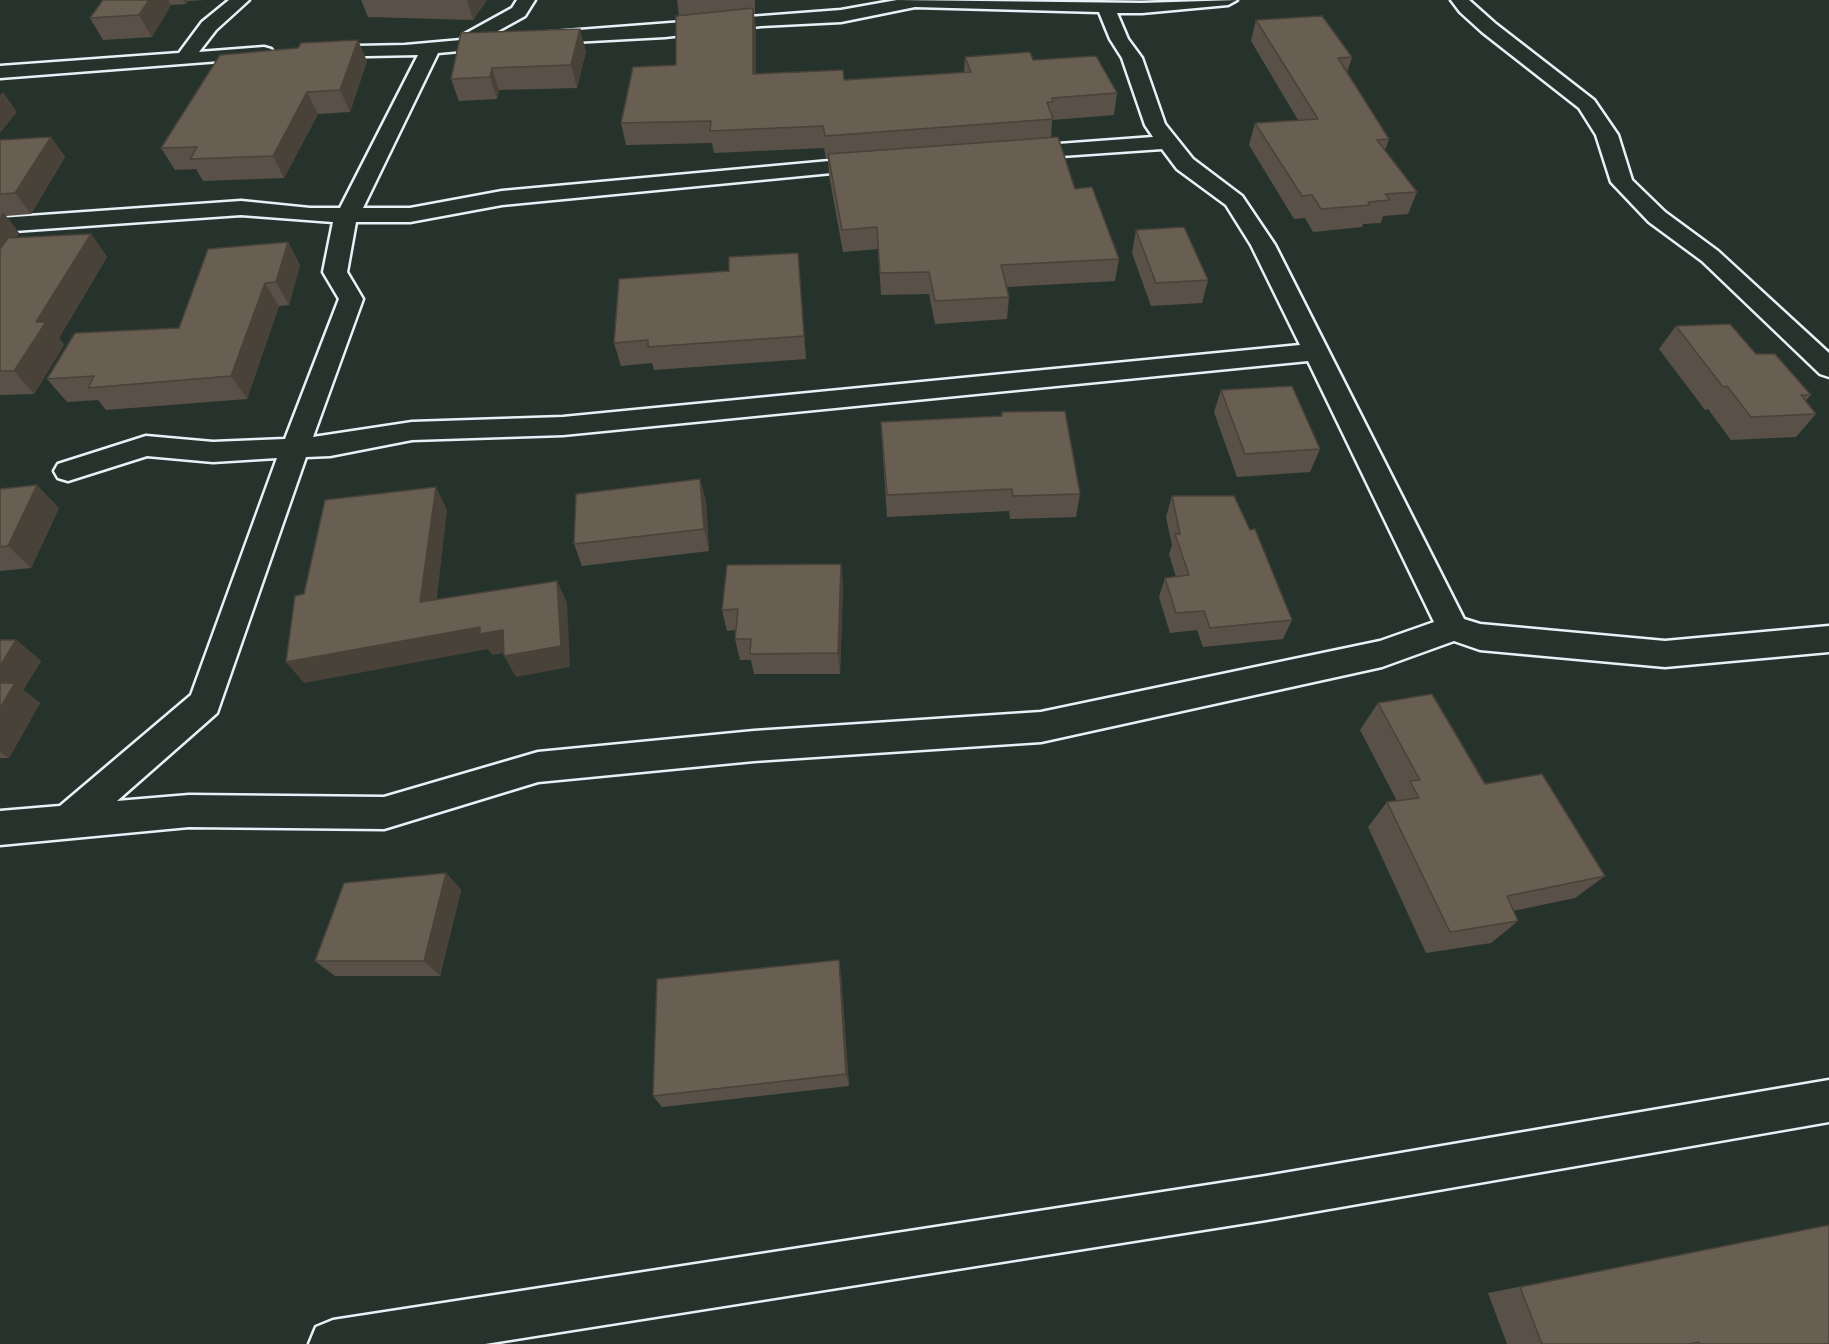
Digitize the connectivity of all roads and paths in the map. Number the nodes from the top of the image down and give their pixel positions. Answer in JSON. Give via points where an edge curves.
{"nodes":[{"id":1,"x":240,"y":0,"type":"edge"},
{"id":2,"x":526,"y":0,"type":"edge"},
{"id":3,"x":1228,"y":0,"type":"edge"},
{"id":4,"x":1460,"y":0,"type":"edge"},
{"id":5,"x":851,"y":6,"type":"edge"},
{"id":6,"x":1106,"y":8,"type":"junction"},
{"id":7,"x":443,"y":48,"type":"junction"},
{"id":8,"x":301,"y":51,"type":"edge"},
{"id":9,"x":278,"y":52,"type":"edge"},
{"id":10,"x":185,"y":58,"type":"junction"},
{"id":11,"x":0,"y":72,"type":"edge"},
{"id":12,"x":1168,"y":142,"type":"junction"},
{"id":13,"x":1001,"y":154,"type":"edge"},
{"id":14,"x":890,"y":161,"type":"edge"},
{"id":15,"x":348,"y":215,"type":"junction"},
{"id":16,"x":0,"y":225,"type":"edge"},
{"id":17,"x":1316,"y":352,"type":"junction"},
{"id":18,"x":1829,"y":368,"type":"edge"},
{"id":19,"x":297,"y":448,"type":"junction"},
{"id":20,"x":68,"y":471,"type":"dead end"},
{"id":21,"x":1453,"y":628,"type":"junction"},
{"id":22,"x":1829,"y":639,"type":"edge"},
{"id":23,"x":68,"y":822,"type":"junction"},
{"id":24,"x":0,"y":828,"type":"edge"},
{"id":25,"x":1829,"y":1101,"type":"edge"},
{"id":26,"x":333,"y":1344,"type":"edge"}],
"edges":[{"from":1,"to":10,"type":"street","via":[[209,26]]},
{"from":2,"to":7,"type":"street","via":[[519,12]]},
{"from":3,"to":6,"type":"street"},
{"from":4,"to":18,"type":"street","via":[[1489,28],[1587,104],[1607,135],[1622,182],[1657,217],[1710,256]]},
{"from":5,"to":6,"type":"street","via":[[915,2]]},
{"from":5,"to":7,"type":"street","via":[[665,31]]},
{"from":6,"to":12,"type":"street","via":[[1132,58],[1155,124]]},
{"from":7,"to":8,"type":"street"},
{"from":7,"to":15,"type":"street"},
{"from":9,"to":10,"type":"street"},
{"from":10,"to":11,"type":"street"},
{"from":12,"to":13,"type":"street"},
{"from":12,"to":17,"type":"street","via":[[1185,164],[1234,201],[1263,245]]},
{"from":14,"to":15,"type":"street","via":[[502,198],[410,215]]},
{"from":15,"to":16,"type":"street","via":[[241,208]]},
{"from":15,"to":19,"type":"street","via":[[342,227],[336,272],[351,300]]},
{"from":17,"to":19,"type":"street","via":[[563,426],[412,431]]},
{"from":17,"to":21,"type":"street"},
{"from":19,"to":20,"type":"street","via":[[213,452],[146,446]]},
{"from":19,"to":23,"type":"street","via":[[205,703]]},
{"from":21,"to":22,"type":"street","via":[[1480,637],[1665,654]]},
{"from":21,"to":23,"type":"street","via":[[1382,654],[1041,727],[754,746],[538,767],[384,813],[189,811]]},
{"from":23,"to":24,"type":"street"},
{"from":25,"to":26,"type":"street","via":[[1266,1198]]}]}
